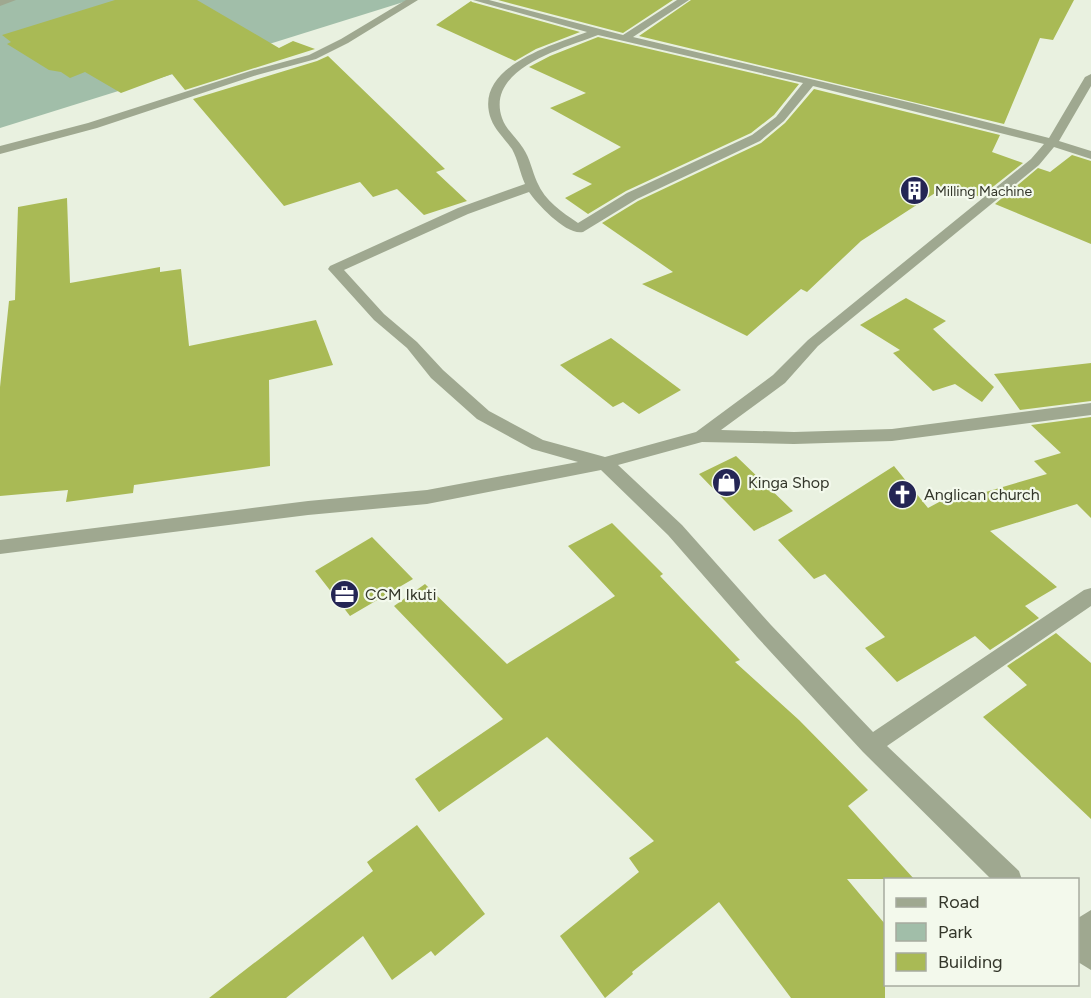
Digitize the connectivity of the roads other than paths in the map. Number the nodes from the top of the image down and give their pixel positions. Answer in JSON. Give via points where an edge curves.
{"nodes":[{"id":1,"x":10,"y":0,"type":"edge"},
{"id":2,"x":412,"y":0,"type":"edge"},
{"id":3,"x":478,"y":0,"type":"edge"},
{"id":4,"x":684,"y":0,"type":"edge"},
{"id":5,"x":0,"y":3,"type":"edge"},
{"id":6,"x":596,"y":32,"type":"junction"},
{"id":7,"x":625,"y":38,"type":"junction"},
{"id":8,"x":1091,"y":77,"type":"edge"},
{"id":9,"x":810,"y":82,"type":"junction"},
{"id":10,"x":1052,"y":142,"type":"junction"},
{"id":11,"x":0,"y":150,"type":"edge"},
{"id":12,"x":1091,"y":155,"type":"edge"},
{"id":13,"x":532,"y":186,"type":"junction"},
{"id":14,"x":1091,"y":409,"type":"edge"},
{"id":15,"x":702,"y":436,"type":"junction"},
{"id":16,"x":605,"y":463,"type":"junction"},
{"id":17,"x":0,"y":547,"type":"edge"},
{"id":18,"x":1091,"y":596,"type":"edge"},
{"id":19,"x":871,"y":745,"type":"junction"},
{"id":20,"x":1009,"y":878,"type":"edge"},
{"id":21,"x":1091,"y":922,"type":"edge"},
{"id":22,"x":1079,"y":934,"type":"edge"},
{"id":23,"x":1079,"y":946,"type":"edge"},
{"id":24,"x":1091,"y":957,"type":"edge"}],
"edges":[{"from":1,"to":5,"type":"street"},
{"from":2,"to":11,"type":"street","via":[[321,53],[130,115]]},
{"from":3,"to":6,"type":"street"},
{"from":4,"to":7,"type":"street"},
{"from":6,"to":7,"type":"street"},
{"from":6,"to":13,"type":"street","via":[[517,65],[498,83],[496,117],[517,148]]},
{"from":7,"to":9,"type":"street"},
{"from":8,"to":10,"type":"street"},
{"from":9,"to":10,"type":"street"},
{"from":9,"to":13,"type":"street","via":[[780,118],[756,138],[632,196],[578,229],[546,205]]},
{"from":10,"to":12,"type":"street"},
{"from":10,"to":15,"type":"street","via":[[990,201],[813,343],[779,379]]},
{"from":13,"to":16,"type":"street","via":[[463,211],[335,269],[379,317],[483,415],[538,445]]},
{"from":14,"to":15,"type":"street","via":[[892,435]]},
{"from":15,"to":16,"type":"street"},
{"from":16,"to":17,"type":"street","via":[[427,497]]},
{"from":16,"to":19,"type":"street","via":[[675,530]]},
{"from":18,"to":19,"type":"street"},
{"from":19,"to":20,"type":"street"},
{"from":21,"to":22,"type":"street"},
{"from":23,"to":24,"type":"street"}]}
